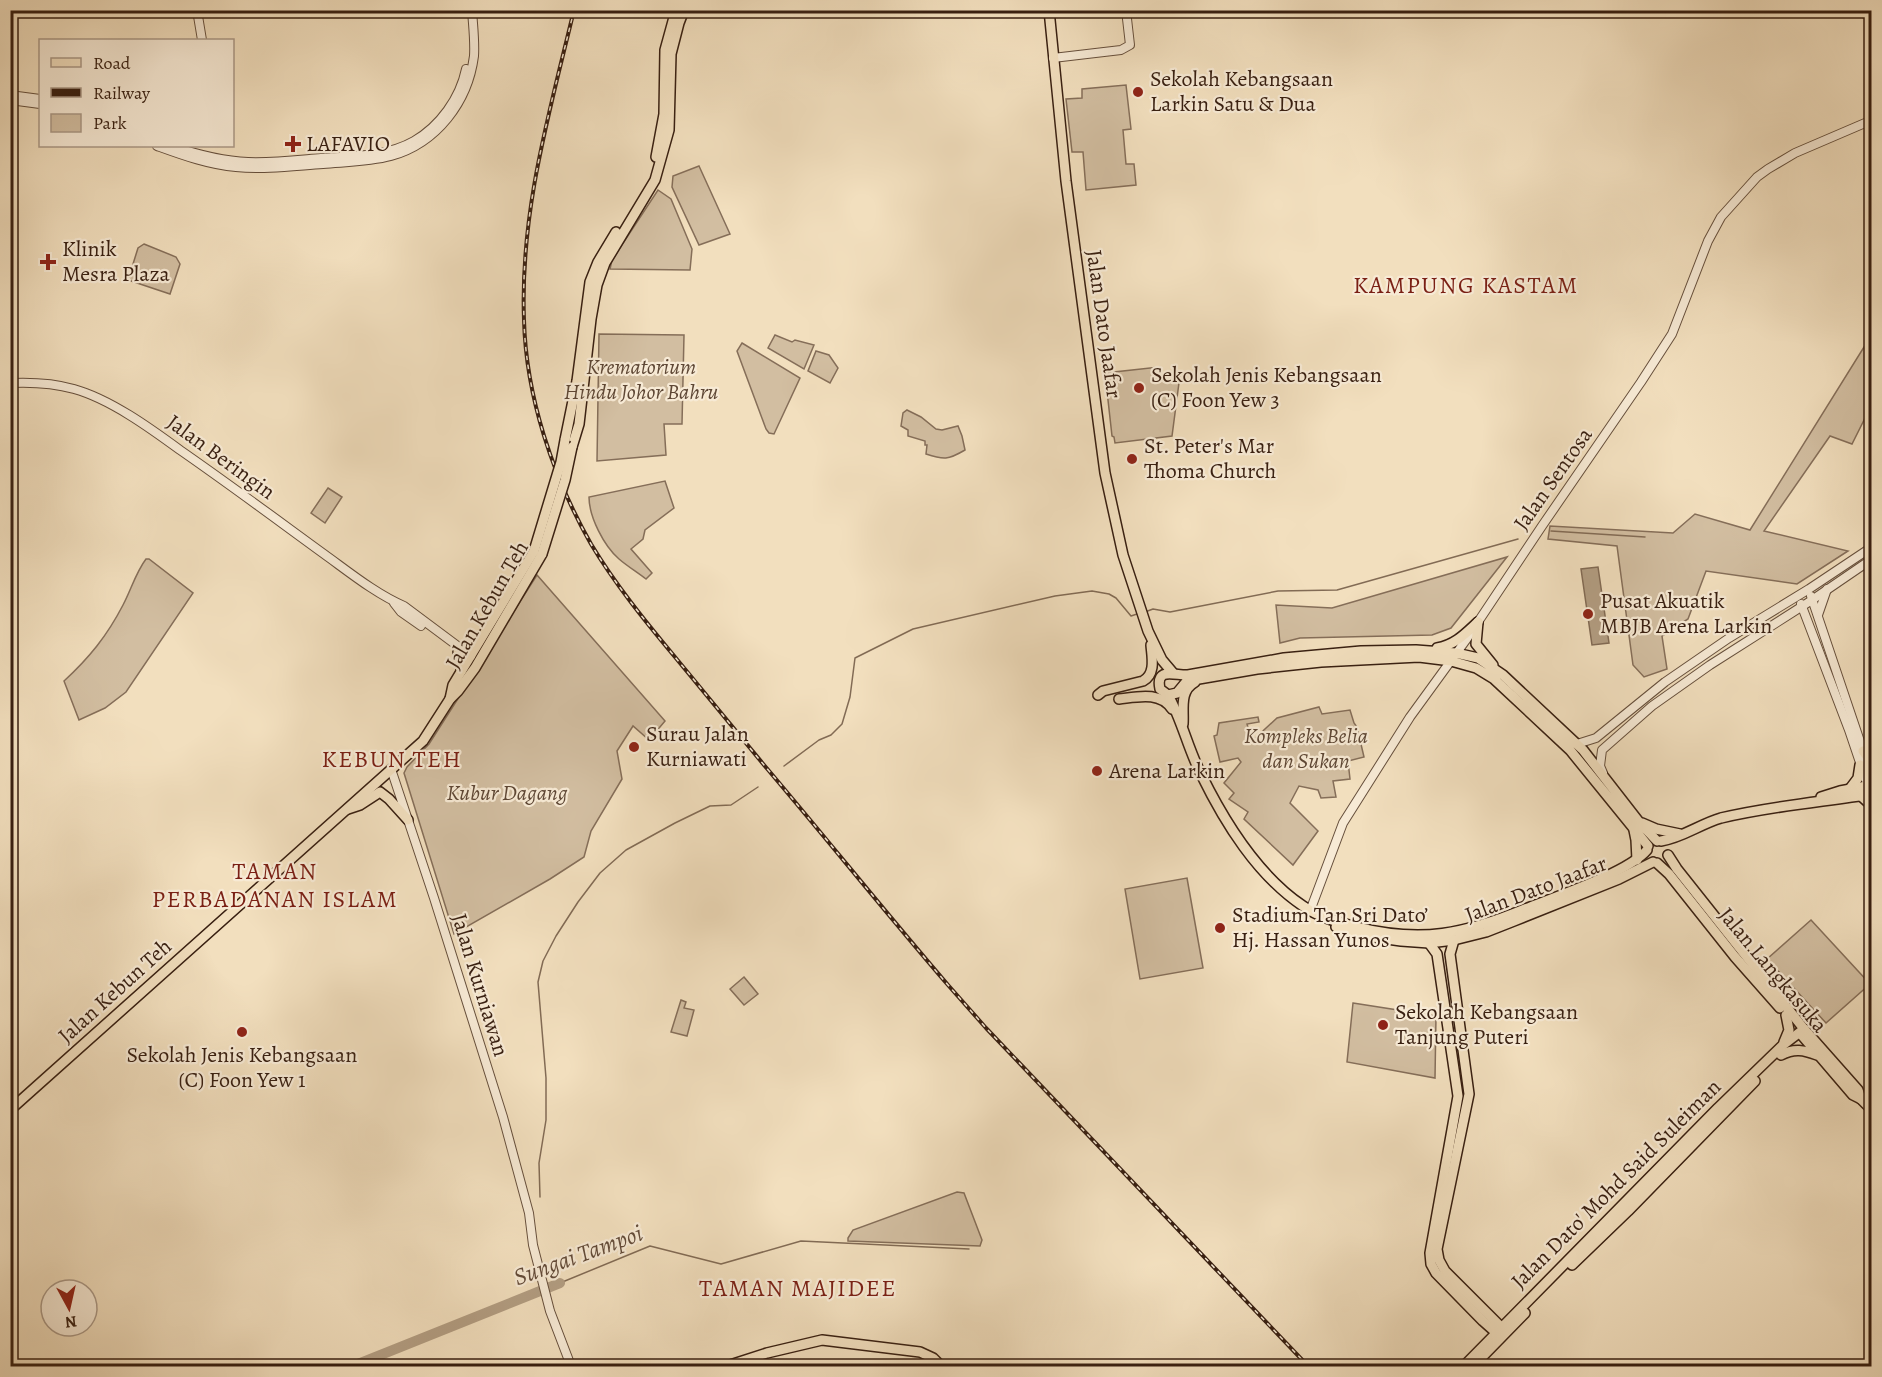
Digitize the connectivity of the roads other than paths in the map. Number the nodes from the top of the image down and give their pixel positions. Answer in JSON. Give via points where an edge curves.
{"nodes":[{"id":1,"x":197,"y":10,"type":"edge"},
{"id":2,"x":470,"y":10,"type":"edge"},
{"id":3,"x":676,"y":10,"type":"edge"},
{"id":4,"x":684,"y":10,"type":"edge"},
{"id":5,"x":1049,"y":10,"type":"edge"},
{"id":6,"x":1126,"y":10,"type":"edge"},
{"id":7,"x":1853,"y":10,"type":"edge"},
{"id":8,"x":1872,"y":16,"type":"edge"},
{"id":9,"x":202,"y":39,"type":"edge"},
{"id":10,"x":1053,"y":58,"type":"junction"},
{"id":11,"x":10,"y":95,"type":"edge"},
{"id":12,"x":39,"y":99,"type":"edge"},
{"id":13,"x":10,"y":100,"type":"edge"},
{"id":14,"x":39,"y":104,"type":"edge"},
{"id":15,"x":1872,"y":120,"type":"edge"},
{"id":16,"x":160,"y":147,"type":"edge"},
{"id":17,"x":195,"y":149,"type":"edge"},
{"id":18,"x":10,"y":383,"type":"edge"},
{"id":19,"x":569,"y":444,"type":"junction"},
{"id":20,"x":1872,"y":547,"type":"edge"},
{"id":21,"x":538,"y":553,"type":"junction"},
{"id":22,"x":1872,"y":559,"type":"edge"},
{"id":23,"x":1828,"y":588,"type":"junction"},
{"id":24,"x":1808,"y":589,"type":"junction"},
{"id":25,"x":1797,"y":596,"type":"junction"},
{"id":26,"x":1812,"y":600,"type":"junction"},
{"id":27,"x":1802,"y":606,"type":"junction"},
{"id":28,"x":1818,"y":615,"type":"junction"},
{"id":29,"x":1785,"y":616,"type":"junction"},
{"id":30,"x":1809,"y":620,"type":"junction"},
{"id":31,"x":1478,"y":622,"type":"junction"},
{"id":32,"x":1152,"y":641,"type":"junction"},
{"id":33,"x":489,"y":642,"type":"junction"},
{"id":34,"x":477,"y":646,"type":"junction"},
{"id":35,"x":460,"y":650,"type":"junction"},
{"id":36,"x":1416,"y":650,"type":"junction"},
{"id":37,"x":1454,"y":657,"type":"junction"},
{"id":38,"x":471,"y":658,"type":"junction"},
{"id":39,"x":1497,"y":670,"type":"junction"},
{"id":40,"x":1217,"y":672,"type":"junction"},
{"id":41,"x":466,"y":674,"type":"junction"},
{"id":42,"x":1176,"y":674,"type":"junction"},
{"id":43,"x":1159,"y":679,"type":"junction"},
{"id":44,"x":1175,"y":691,"type":"junction"},
{"id":45,"x":1098,"y":695,"type":"dead end"},
{"id":46,"x":1119,"y":699,"type":"dead end"},
{"id":47,"x":1182,"y":726,"type":"junction"},
{"id":48,"x":1577,"y":744,"type":"junction"},
{"id":49,"x":1863,"y":751,"type":"junction"},
{"id":50,"x":1872,"y":763,"type":"edge"},
{"id":51,"x":1860,"y":765,"type":"junction"},
{"id":52,"x":391,"y":769,"type":"junction"},
{"id":53,"x":1608,"y":782,"type":"junction"},
{"id":54,"x":1871,"y":787,"type":"edge"},
{"id":55,"x":1849,"y":790,"type":"junction"},
{"id":56,"x":1860,"y":795,"type":"junction"},
{"id":57,"x":1810,"y":801,"type":"junction"},
{"id":58,"x":1872,"y":806,"type":"edge"},
{"id":59,"x":345,"y":809,"type":"junction"},
{"id":60,"x":408,"y":820,"type":"junction"},
{"id":61,"x":1636,"y":825,"type":"junction"},
{"id":62,"x":1681,"y":835,"type":"junction"},
{"id":63,"x":1659,"y":841,"type":"junction"},
{"id":64,"x":1647,"y":848,"type":"junction"},
{"id":65,"x":1670,"y":857,"type":"junction"},
{"id":66,"x":1637,"y":860,"type":"junction"},
{"id":67,"x":1655,"y":862,"type":"junction"},
{"id":68,"x":1634,"y":872,"type":"junction"},
{"id":69,"x":1669,"y":874,"type":"junction"},
{"id":70,"x":1310,"y":911,"type":"junction"},
{"id":71,"x":1327,"y":919,"type":"junction"},
{"id":72,"x":1454,"y":940,"type":"junction"},
{"id":73,"x":1429,"y":943,"type":"junction"},
{"id":74,"x":1786,"y":1016,"type":"junction"},
{"id":75,"x":1803,"y":1032,"type":"junction"},
{"id":76,"x":1782,"y":1050,"type":"junction"},
{"id":77,"x":1819,"y":1056,"type":"junction"},
{"id":78,"x":1861,"y":1099,"type":"junction"},
{"id":79,"x":10,"y":1110,"type":"edge"},
{"id":80,"x":1872,"y":1110,"type":"edge"},
{"id":81,"x":1502,"y":1333,"type":"junction"},
{"id":82,"x":571,"y":1366,"type":"edge"},
{"id":83,"x":727,"y":1366,"type":"edge"},
{"id":84,"x":941,"y":1366,"type":"edge"},
{"id":85,"x":1464,"y":1366,"type":"edge"},
{"id":86,"x":1473,"y":1366,"type":"edge"}],
"edges":[{"from":1,"to":9,"type":"street"},
{"from":2,"to":16,"type":"street","via":[[473,57],[461,99],[432,135],[413,147],[378,159],[261,168],[223,165]]},
{"from":2,"to":17,"type":"street","via":[[470,45],[461,86],[447,110],[414,141],[381,153],[249,162]]},
{"from":3,"to":19,"type":"main road","name":"Jalan Kebun Teh","via":[[665,50],[664,114],[649,178],[592,276]]},
{"from":4,"to":19,"type":"main road","name":"Jalan Kebun Teh","via":[[671,54],[669,130],[655,180],[605,263],[597,285],[579,424]]},
{"from":5,"to":10,"type":"main road","name":"Jalan Dato Jaafar"},
{"from":6,"to":10,"type":"street","via":[[1130,45],[1121,50]]},
{"from":7,"to":8,"type":"street"},
{"from":10,"to":32,"type":"main road","name":"Jalan Dato Jaafar","via":[[1100,445],[1116,529]]},
{"from":11,"to":12,"type":"street"},
{"from":13,"to":14,"type":"street"},
{"from":15,"to":31,"type":"street","name":"Jalan Sentosa","via":[[1768,169],[1728,208],[1708,241],[1672,334]]},
{"from":18,"to":35,"type":"street","name":"Jalan Beringin","via":[[38,382],[74,389],[149,428],[393,602],[401,612]]},
{"from":19,"to":21,"type":"main road","name":"Jalan Kebun Teh","bridge":true,"via":[[565,480]]},
{"from":20,"to":24,"type":"street"},
{"from":21,"to":33,"type":"main road","name":"Jalan Kebun Teh"},
{"from":21,"to":34,"type":"main road","name":"Jalan Kebun Teh"},
{"from":22,"to":23,"type":"street"},
{"from":23,"to":26,"type":"street"},
{"from":23,"to":28,"type":"street"},
{"from":24,"to":25,"type":"street"},
{"from":24,"to":26,"type":"street"},
{"from":25,"to":27,"type":"street"},
{"from":25,"to":48,"type":"street","via":[[1665,682],[1596,738]]},
{"from":26,"to":27,"type":"street"},
{"from":26,"to":28,"type":"street"},
{"from":27,"to":29,"type":"street"},
{"from":27,"to":30,"type":"street"},
{"from":28,"to":49,"type":"street"},
{"from":29,"to":30,"type":"street"},
{"from":29,"to":53,"type":"street","via":[[1670,692],[1606,746],[1600,766]]},
{"from":30,"to":51,"type":"street"},
{"from":31,"to":36,"type":"main road","via":[[1448,646]]},
{"from":31,"to":37,"type":"street","name":"Jalan Sentosa"},
{"from":31,"to":39,"type":"main road","via":[[1476,644]]},
{"from":32,"to":40,"type":"main road","via":[[1179,669]]},
{"from":32,"to":42,"type":"main road","name":"Jalan Dato Jaafar","via":[[1161,660]]},
{"from":32,"to":43,"type":"main road","name":"Jalan Dato Jaafar"},
{"from":32,"to":45,"type":"main road","via":[[1149,678]]},
{"from":33,"to":38,"type":"main road"},
{"from":33,"to":41,"type":"main road","name":"Jalan Kebun Teh"},
{"from":34,"to":35,"type":"main road"},
{"from":34,"to":38,"type":"main road","name":"Jalan Kebun Teh"},
{"from":35,"to":38,"type":"street","name":"Jalan Beringin"},
{"from":35,"to":41,"type":"main road"},
{"from":36,"to":37,"type":"main road"},
{"from":36,"to":40,"type":"main road","via":[[1312,655]]},
{"from":37,"to":39,"type":"main road","via":[[1478,658]]},
{"from":37,"to":40,"type":"main road","via":[[1333,661]]},
{"from":37,"to":61,"type":"main road","via":[[1494,679],[1570,750]]},
{"from":37,"to":70,"type":"street","name":"Jalan Sentosa","via":[[1410,717],[1343,823]]},
{"from":38,"to":41,"type":"main road","name":"Jalan Kebun Teh"},
{"from":39,"to":48,"type":"main road"},
{"from":40,"to":42,"type":"main road"},
{"from":40,"to":44,"type":"main road","via":[[1187,681]]},
{"from":40,"to":47,"type":"main road","via":[[1187,688]]},
{"from":41,"to":52,"type":"main road","name":"Jalan Kebun Teh","via":[[453,685],[450,699],[423,741]]},
{"from":42,"to":43,"type":"main road","via":[[1168,672]]},
{"from":42,"to":44,"type":"main road","via":[[1181,681]]},
{"from":43,"to":44,"type":"main road","via":[[1160,688]]},
{"from":44,"to":47,"type":"main road","name":"Jalan Dato Jaafar"},
{"from":46,"to":47,"type":"main road","via":[[1147,696],[1164,700]]},
{"from":47,"to":70,"type":"main road","name":"Jalan Dato Jaafar","via":[[1200,773],[1233,832],[1270,878]]},
{"from":48,"to":53,"type":"main road"},
{"from":49,"to":50,"type":"main road"},
{"from":49,"to":54,"type":"street"},
{"from":51,"to":54,"type":"street"},
{"from":51,"to":55,"type":"main road","via":[[1858,778]]},
{"from":52,"to":59,"type":"main road","name":"Jalan Kebun Teh"},
{"from":52,"to":60,"type":"street","name":"Jalan Kurniawan"},
{"from":53,"to":61,"type":"main road"},
{"from":54,"to":55,"type":"main road"},
{"from":54,"to":56,"type":"main road"},
{"from":55,"to":57,"type":"main road"},
{"from":56,"to":57,"type":"main road"},
{"from":56,"to":58,"type":"main road"},
{"from":57,"to":62,"type":"main road","via":[[1720,818]]},
{"from":59,"to":60,"type":"main road","via":[[357,807],[380,792]]},
{"from":59,"to":79,"type":"main road","name":"Jalan Kebun Teh"},
{"from":60,"to":82,"type":"street","name":"Jalan Kurniawan","via":[[503,1117],[550,1311]]},
{"from":61,"to":62,"type":"main road"},
{"from":61,"to":63,"type":"main road"},
{"from":61,"to":64,"type":"main road"},
{"from":61,"to":66,"type":"main road"},
{"from":62,"to":63,"type":"main road"},
{"from":62,"to":65,"type":"main road"},
{"from":63,"to":64,"type":"main road"},
{"from":63,"to":65,"type":"main road","via":[[1667,845]]},
{"from":64,"to":66,"type":"main road","name":"Jalan Dato Jaafar"},
{"from":64,"to":67,"type":"main road","via":[[1648,857]]},
{"from":65,"to":67,"type":"main road"},
{"from":65,"to":75,"type":"main road","name":"Jalan Langkasuka"},
{"from":66,"to":71,"type":"main road","name":"Jalan Dato Jaafar","via":[[1511,915],[1463,930],[1408,935]]},
{"from":67,"to":68,"type":"main road","name":"Jalan Dato Jaafar"},
{"from":67,"to":69,"type":"main road","name":"Jalan Langkasuka"},
{"from":68,"to":69,"type":"main road","via":[[1652,869]]},
{"from":68,"to":72,"type":"main road","name":"Jalan Dato Jaafar","via":[[1486,932]]},
{"from":69,"to":74,"type":"main road","name":"Jalan Langkasuka"},
{"from":70,"to":71,"type":"main road","name":"Jalan Dato Jaafar"},
{"from":71,"to":73,"type":"main road","name":"Jalan Dato Jaafar","via":[[1337,928],[1366,936]]},
{"from":72,"to":73,"type":"main road","name":"Jalan Dato Jaafar"},
{"from":72,"to":81,"type":"main road","via":[[1450,954],[1469,1094],[1437,1249],[1445,1271]]},
{"from":73,"to":81,"type":"main road","via":[[1437,954],[1458,1096],[1430,1259],[1436,1272]]},
{"from":74,"to":75,"type":"main road","name":"Jalan Langkasuka"},
{"from":74,"to":76,"type":"main road","via":[[1789,1030]]},
{"from":75,"to":76,"type":"main road","name":"Jalan Dato' Mohd Said Suleiman"},
{"from":75,"to":77,"type":"main road","name":"Jalan Langkasuka"},
{"from":75,"to":78,"type":"main road","name":"Jalan Langkasuka","via":[[1858,1090]]},
{"from":76,"to":77,"type":"main road"},
{"from":76,"to":81,"type":"main road","name":"Jalan Dato' Mohd Said Suleiman","via":[[1666,1166],[1628,1211]]},
{"from":77,"to":78,"type":"main road","name":"Jalan Langkasuka"},
{"from":78,"to":80,"type":"main road","name":"Jalan Langkasuka"},
{"from":81,"to":85,"type":"main road","name":"Jalan Dato' Mohd Said Suleiman"},
{"from":81,"to":86,"type":"main road","name":"Jalan Dato' Mohd Said Suleiman"},
{"from":83,"to":84,"type":"main road","via":[[822,1340],[920,1352]]}]}
